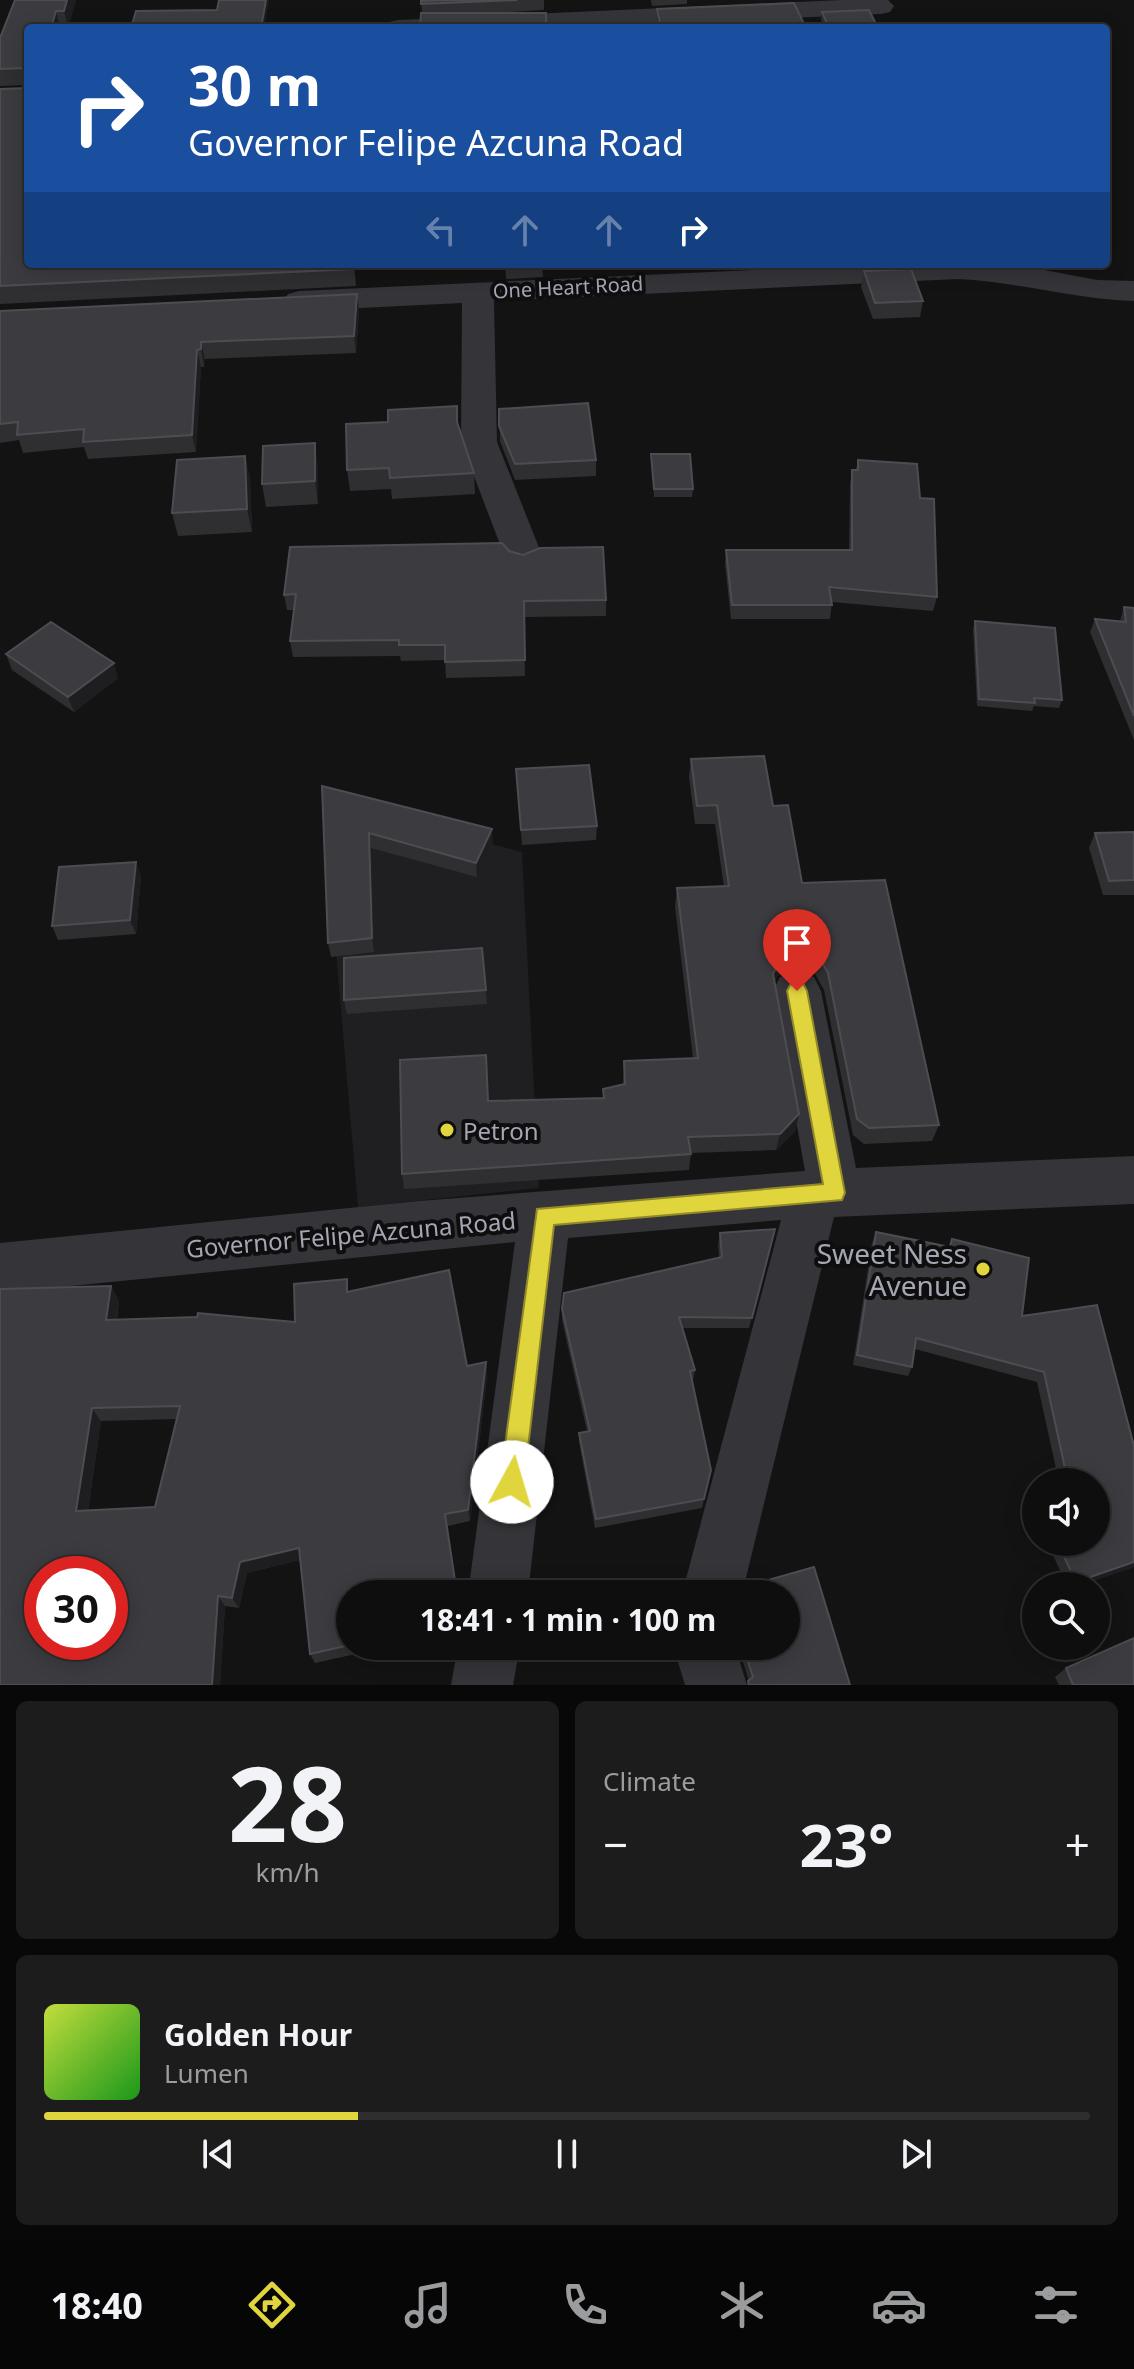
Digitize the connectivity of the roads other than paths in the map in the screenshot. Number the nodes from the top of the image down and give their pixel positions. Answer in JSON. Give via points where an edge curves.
{"nodes":[{"id":1,"x":880,"y":3,"type":"edge"},
{"id":2,"x":475,"y":24,"type":"edge"},
{"id":3,"x":894,"y":24,"type":"edge"},
{"id":4,"x":1080,"y":268,"type":"edge"},
{"id":5,"x":1097,"y":290,"type":"junction"},
{"id":6,"x":478,"y":291,"type":"junction"},
{"id":7,"x":1134,"y":291,"type":"edge"},
{"id":8,"x":268,"y":302,"type":"edge"},
{"id":9,"x":523,"y":555,"type":"edge"},
{"id":10,"x":797,"y":991,"type":"dead end"},
{"id":11,"x":1134,"y":1180,"type":"edge"},
{"id":12,"x":824,"y":1193,"type":"junction"},
{"id":13,"x":544,"y":1216,"type":"junction"},
{"id":14,"x":0,"y":1268,"type":"edge"},
{"id":15,"x":500,"y":1580,"type":"edge"},
{"id":16,"x":716,"y":1580,"type":"edge"},
{"id":17,"x":486,"y":1660,"type":"edge"},
{"id":18,"x":708,"y":1660,"type":"edge"},
{"id":19,"x":482,"y":1685,"type":"edge"},
{"id":20,"x":716,"y":1685,"type":"edge"}],
"edges":[{"from":1,"to":2,"type":"street"},
{"from":1,"to":3,"type":"street"},
{"from":4,"to":5,"type":"street"},
{"from":5,"to":6,"type":"street","name":"One Heart Road","via":[[1044,278],[958,270]]},
{"from":5,"to":7,"type":"street","name":"One Heart Road"},
{"from":6,"to":8,"type":"street","name":"One Heart Road"},
{"from":6,"to":9,"type":"street","via":[[479,442]]},
{"from":10,"to":12,"type":"street"},
{"from":11,"to":12,"type":"street","name":"Governor Felipe Azcuna Road"},
{"from":12,"to":13,"type":"street","name":"Governor Felipe Azcuna Road"},
{"from":12,"to":16,"type":"street"},
{"from":13,"to":14,"type":"street","name":"Governor Felipe Azcuna Road"},
{"from":13,"to":15,"type":"street"},
{"from":17,"to":19,"type":"street"},
{"from":18,"to":20,"type":"street"}]}
